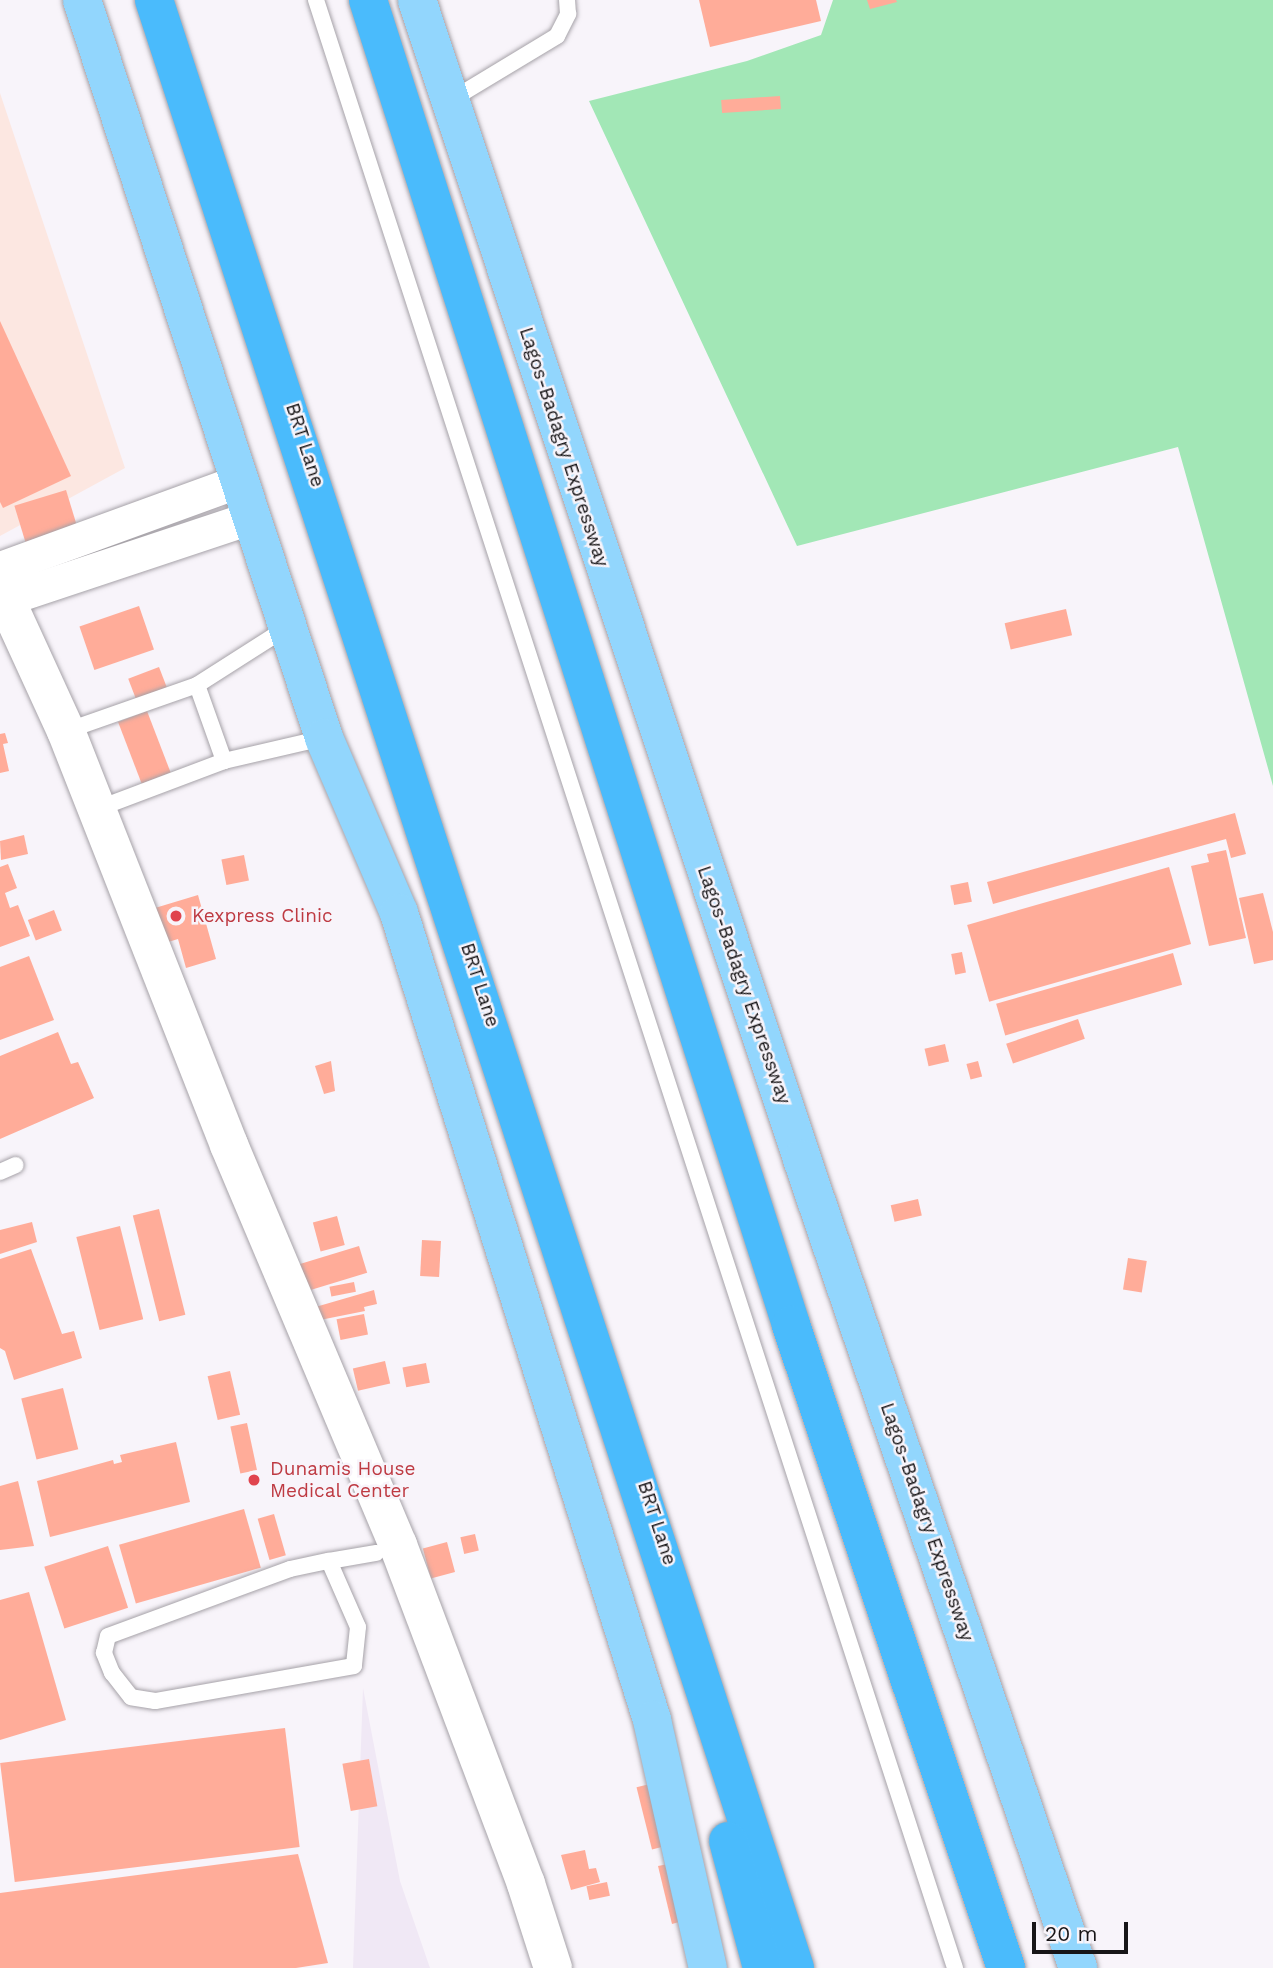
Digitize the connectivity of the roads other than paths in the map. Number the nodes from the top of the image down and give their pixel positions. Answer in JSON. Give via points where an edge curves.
{"nodes":[{"id":1,"x":82,"y":0,"type":"edge"},
{"id":2,"x":154,"y":0,"type":"edge"},
{"id":3,"x":161,"y":0,"type":"edge"},
{"id":4,"x":316,"y":0,"type":"edge"},
{"id":5,"x":368,"y":0,"type":"edge"},
{"id":6,"x":417,"y":0,"type":"edge"},
{"id":7,"x":567,"y":0,"type":"edge"},
{"id":8,"x":450,"y":100,"type":"junction"},
{"id":9,"x":239,"y":481,"type":"junction"},
{"id":10,"x":250,"y":518,"type":"junction"},
{"id":11,"x":1,"y":589,"type":"edge"},
{"id":12,"x":286,"y":628,"type":"junction"},
{"id":13,"x":0,"y":649,"type":"edge"},
{"id":14,"x":197,"y":685,"type":"junction"},
{"id":15,"x":66,"y":731,"type":"junction"},
{"id":16,"x":324,"y":738,"type":"junction"},
{"id":17,"x":224,"y":761,"type":"junction"},
{"id":18,"x":97,"y":809,"type":"junction"},
{"id":19,"x":16,"y":1165,"type":"dead end"},
{"id":20,"x":0,"y":1172,"type":"edge"},
{"id":21,"x":791,"y":1325,"type":"junction"},
{"id":22,"x":626,"y":1453,"type":"junction"},
{"id":23,"x":376,"y":1553,"type":"junction"},
{"id":24,"x":329,"y":1561,"type":"junction"},
{"id":25,"x":525,"y":1968,"type":"edge"},
{"id":26,"x":553,"y":1968,"type":"edge"},
{"id":27,"x":708,"y":1968,"type":"edge"},
{"id":28,"x":762,"y":1968,"type":"edge"},
{"id":29,"x":795,"y":1968,"type":"edge"},
{"id":30,"x":804,"y":1968,"type":"edge"},
{"id":31,"x":955,"y":1968,"type":"edge"},
{"id":32,"x":1006,"y":1968,"type":"edge"},
{"id":33,"x":1034,"y":1968,"type":"edge"},
{"id":34,"x":1078,"y":1968,"type":"edge"}],
"edges":[{"from":1,"to":9,"type":"main road"},
{"from":2,"to":22,"type":"highway"},
{"from":3,"to":30,"type":"lane","name":"BRT Lane"},
{"from":4,"to":31,"type":"lane"},
{"from":5,"to":21,"type":"highway"},
{"from":6,"to":8,"type":"main road","name":"Lagos-Badagry Expressway"},
{"from":7,"to":8,"type":"lane","via":[[568,14],[557,36]]},
{"from":8,"to":34,"type":"main road","name":"Lagos-Badagry Expressway"},
{"from":9,"to":10,"type":"main road"},
{"from":9,"to":11,"type":"street"},
{"from":10,"to":11,"type":"street"},
{"from":10,"to":12,"type":"main road"},
{"from":11,"to":15,"type":"main road"},
{"from":12,"to":14,"type":"lane"},
{"from":12,"to":16,"type":"main road"},
{"from":13,"to":23,"type":"main road"},
{"from":14,"to":15,"type":"lane"},
{"from":14,"to":17,"type":"lane"},
{"from":15,"to":18,"type":"main road"},
{"from":16,"to":17,"type":"lane"},
{"from":16,"to":27,"type":"main road","via":[[399,913],[648,1707]]},
{"from":17,"to":18,"type":"lane"},
{"from":18,"to":26,"type":"main road","via":[[234,1157],[398,1545]]},
{"from":19,"to":20,"type":"lane"},
{"from":21,"to":32,"type":"highway"},
{"from":21,"to":33,"type":"highway"},
{"from":22,"to":28,"type":"highway"},
{"from":22,"to":29,"type":"highway"},
{"from":23,"to":24,"type":"lane"},
{"from":23,"to":25,"type":"main road","via":[[504,1891]]},
{"from":24,"to":24,"type":"lane","via":[[290,1569],[108,1636],[104,1653],[112,1673],[131,1697],[155,1701],[354,1666],[358,1627]]}]}
